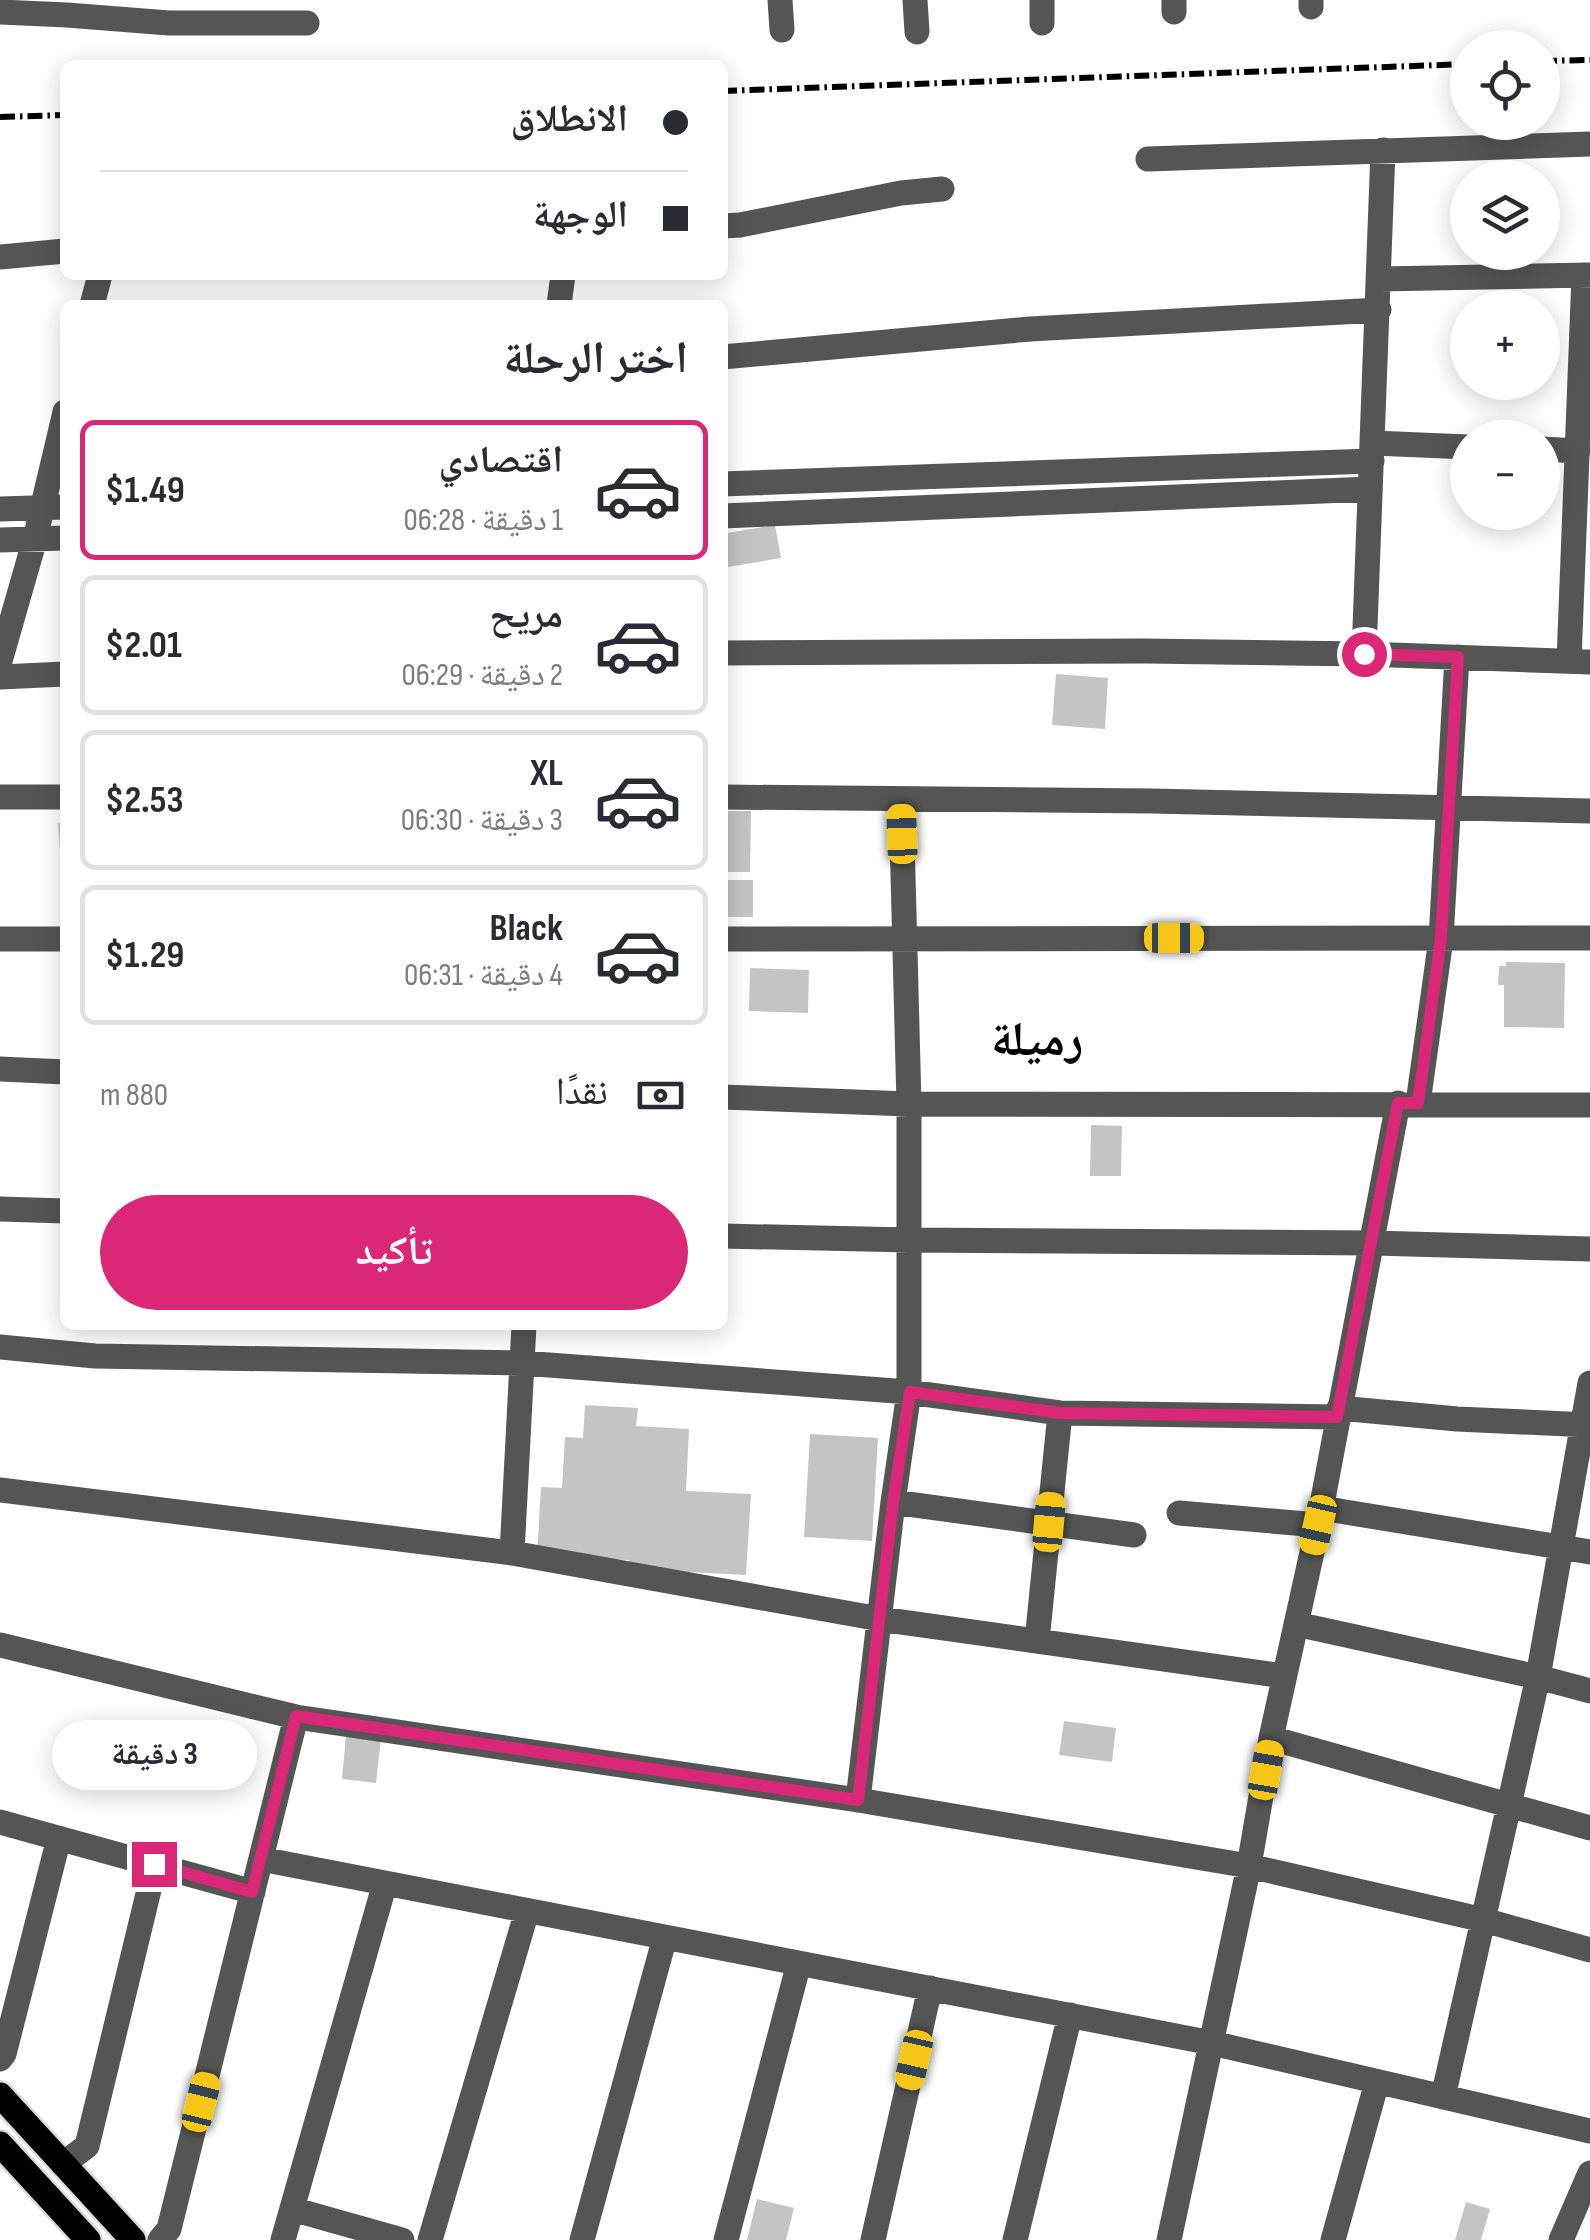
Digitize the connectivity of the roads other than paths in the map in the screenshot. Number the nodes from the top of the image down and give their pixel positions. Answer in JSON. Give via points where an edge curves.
{"nodes":[{"id":1,"x":780,"y":0,"type":"edge"},
{"id":2,"x":915,"y":0,"type":"edge"},
{"id":3,"x":0,"y":12,"type":"edge"},
{"id":4,"x":272,"y":12,"type":"edge"},
{"id":5,"x":306,"y":23,"type":"dead end"},
{"id":6,"x":782,"y":30,"type":"dead end"},
{"id":7,"x":917,"y":32,"type":"dead end"},
{"id":8,"x":1590,"y":144,"type":"edge"},
{"id":9,"x":1383,"y":150,"type":"junction"},
{"id":10,"x":1148,"y":159,"type":"dead end"},
{"id":11,"x":942,"y":189,"type":"dead end"},
{"id":12,"x":728,"y":225,"type":"edge"},
{"id":13,"x":60,"y":250,"type":"edge"},
{"id":14,"x":0,"y":256,"type":"edge"},
{"id":15,"x":1587,"y":275,"type":"edge"},
{"id":16,"x":1380,"y":279,"type":"junction"},
{"id":17,"x":1378,"y":310,"type":"junction"},
{"id":18,"x":728,"y":356,"type":"edge"},
{"id":19,"x":1585,"y":398,"type":"edge"},
{"id":20,"x":1450,"y":447,"type":"edge"},
{"id":21,"x":1560,"y":450,"type":"edge"},
{"id":22,"x":1578,"y":451,"type":"junction"},
{"id":23,"x":60,"y":452,"type":"edge"},
{"id":24,"x":1373,"y":452,"type":"junction"},
{"id":25,"x":728,"y":484,"type":"edge"},
{"id":26,"x":1370,"y":489,"type":"junction"},
{"id":27,"x":53,"y":507,"type":"edge"},
{"id":28,"x":0,"y":509,"type":"edge"},
{"id":29,"x":728,"y":516,"type":"edge"},
{"id":30,"x":60,"y":538,"type":"edge"},
{"id":31,"x":35,"y":539,"type":"junction"},
{"id":32,"x":0,"y":540,"type":"edge"},
{"id":33,"x":1582,"y":546,"type":"edge"},
{"id":34,"x":4,"y":631,"type":"edge"},
{"id":35,"x":728,"y":653,"type":"edge"},
{"id":36,"x":1364,"y":654,"type":"junction"},
{"id":37,"x":1458,"y":657,"type":"junction"},
{"id":38,"x":0,"y":661,"type":"edge"},
{"id":39,"x":1580,"y":661,"type":"edge"},
{"id":40,"x":60,"y":674,"type":"edge"},
{"id":41,"x":0,"y":677,"type":"edge"},
{"id":42,"x":0,"y":797,"type":"edge"},
{"id":43,"x":60,"y":797,"type":"edge"},
{"id":44,"x":728,"y":798,"type":"edge"},
{"id":45,"x":901,"y":799,"type":"junction"},
{"id":46,"x":1450,"y":806,"type":"junction"},
{"id":47,"x":1590,"y":811,"type":"edge"},
{"id":48,"x":728,"y":938,"type":"edge"},
{"id":49,"x":906,"y":938,"type":"junction"},
{"id":50,"x":1441,"y":938,"type":"junction"},
{"id":51,"x":1590,"y":938,"type":"edge"},
{"id":52,"x":60,"y":939,"type":"edge"},
{"id":53,"x":0,"y":940,"type":"edge"},
{"id":54,"x":0,"y":1069,"type":"edge"},
{"id":55,"x":60,"y":1072,"type":"edge"},
{"id":56,"x":728,"y":1097,"type":"edge"},
{"id":57,"x":1408,"y":1103,"type":"junction"},
{"id":58,"x":909,"y":1104,"type":"junction"},
{"id":59,"x":1590,"y":1105,"type":"edge"},
{"id":60,"x":0,"y":1208,"type":"edge"},
{"id":61,"x":60,"y":1211,"type":"edge"},
{"id":62,"x":728,"y":1236,"type":"edge"},
{"id":63,"x":910,"y":1240,"type":"junction"},
{"id":64,"x":1372,"y":1243,"type":"junction"},
{"id":65,"x":1590,"y":1249,"type":"edge"},
{"id":66,"x":524,"y":1330,"type":"edge"},
{"id":67,"x":0,"y":1347,"type":"edge"},
{"id":68,"x":522,"y":1363,"type":"junction"},
{"id":69,"x":1590,"y":1383,"type":"edge"},
{"id":70,"x":910,"y":1392,"type":"junction"},
{"id":71,"x":1060,"y":1413,"type":"junction"},
{"id":72,"x":1338,"y":1413,"type":"junction"},
{"id":73,"x":1586,"y":1425,"type":"edge"},
{"id":74,"x":0,"y":1490,"type":"edge"},
{"id":75,"x":893,"y":1502,"type":"junction"},
{"id":76,"x":1179,"y":1513,"type":"dead end"},
{"id":77,"x":1319,"y":1517,"type":"junction"},
{"id":78,"x":1049,"y":1522,"type":"junction"},
{"id":79,"x":1134,"y":1534,"type":"dead end"},
{"id":80,"x":1562,"y":1547,"type":"junction"},
{"id":81,"x":1590,"y":1552,"type":"edge"},
{"id":82,"x":512,"y":1553,"type":"junction"},
{"id":83,"x":880,"y":1619,"type":"junction"},
{"id":84,"x":1296,"y":1624,"type":"junction"},
{"id":85,"x":1037,"y":1641,"type":"junction"},
{"id":86,"x":0,"y":1645,"type":"edge"},
{"id":87,"x":1284,"y":1676,"type":"junction"},
{"id":88,"x":1538,"y":1677,"type":"junction"},
{"id":89,"x":1590,"y":1691,"type":"edge"},
{"id":90,"x":296,"y":1716,"type":"junction"},
{"id":91,"x":1271,"y":1738,"type":"junction"},
{"id":92,"x":858,"y":1800,"type":"junction"},
{"id":93,"x":1510,"y":1804,"type":"junction"},
{"id":94,"x":0,"y":1822,"type":"edge"},
{"id":95,"x":1590,"y":1828,"type":"edge"},
{"id":96,"x":59,"y":1838,"type":"junction"},
{"id":97,"x":261,"y":1860,"type":"junction"},
{"id":98,"x":154,"y":1864,"type":"junction"},
{"id":99,"x":1249,"y":1866,"type":"junction"},
{"id":100,"x":385,"y":1883,"type":"junction"},
{"id":101,"x":252,"y":1892,"type":"junction"},
{"id":102,"x":527,"y":1911,"type":"junction"},
{"id":103,"x":1484,"y":1920,"type":"junction"},
{"id":104,"x":665,"y":1937,"type":"junction"},
{"id":105,"x":1590,"y":1950,"type":"edge"},
{"id":106,"x":799,"y":1963,"type":"junction"},
{"id":107,"x":930,"y":1988,"type":"junction"},
{"id":108,"x":1070,"y":2015,"type":"junction"},
{"id":109,"x":1212,"y":2042,"type":"junction"},
{"id":110,"x":0,"y":2059,"type":"edge"},
{"id":111,"x":1378,"y":2082,"type":"junction"},
{"id":112,"x":0,"y":2096,"type":"edge"},
{"id":113,"x":1443,"y":2097,"type":"junction"},
{"id":114,"x":1590,"y":2132,"type":"edge"},
{"id":115,"x":0,"y":2144,"type":"edge"},
{"id":116,"x":63,"y":2164,"type":"junction"},
{"id":117,"x":1586,"y":2191,"type":"edge"},
{"id":118,"x":89,"y":2192,"type":"junction"},
{"id":119,"x":292,"y":2209,"type":"junction"},
{"id":120,"x":64,"y":2213,"type":"junction"},
{"id":121,"x":88,"y":2240,"type":"edge"},
{"id":122,"x":133,"y":2240,"type":"edge"},
{"id":123,"x":160,"y":2240,"type":"edge"},
{"id":124,"x":283,"y":2240,"type":"edge"},
{"id":125,"x":402,"y":2240,"type":"edge"},
{"id":126,"x":430,"y":2240,"type":"edge"},
{"id":127,"x":582,"y":2240,"type":"edge"},
{"id":128,"x":726,"y":2240,"type":"edge"},
{"id":129,"x":873,"y":2240,"type":"edge"},
{"id":130,"x":1015,"y":2240,"type":"edge"},
{"id":131,"x":1169,"y":2240,"type":"edge"},
{"id":132,"x":1333,"y":2240,"type":"edge"},
{"id":133,"x":1561,"y":2240,"type":"edge"}],
"edges":[{"from":1,"to":6,"type":"street"},
{"from":2,"to":7,"type":"street"},
{"from":3,"to":4,"type":"street","via":[[169,23]]},
{"from":4,"to":5,"type":"street"},
{"from":8,"to":9,"type":"street"},
{"from":9,"to":10,"type":"street"},
{"from":9,"to":16,"type":"street"},
{"from":11,"to":12,"type":"street"},
{"from":13,"to":14,"type":"street"},
{"from":15,"to":16,"type":"street"},
{"from":15,"to":19,"type":"street"},
{"from":16,"to":17,"type":"street"},
{"from":17,"to":18,"type":"street","via":[[1030,329]]},
{"from":17,"to":24,"type":"street"},
{"from":19,"to":22,"type":"street"},
{"from":20,"to":24,"type":"street"},
{"from":21,"to":22,"type":"street"},
{"from":22,"to":33,"type":"street"},
{"from":23,"to":27,"type":"street"},
{"from":24,"to":25,"type":"street"},
{"from":24,"to":26,"type":"street"},
{"from":26,"to":29,"type":"street"},
{"from":26,"to":36,"type":"street"},
{"from":27,"to":28,"type":"street"},
{"from":27,"to":31,"type":"street"},
{"from":30,"to":31,"type":"street"},
{"from":31,"to":32,"type":"street"},
{"from":31,"to":34,"type":"street"},
{"from":33,"to":39,"type":"street"},
{"from":34,"to":38,"type":"street"},
{"from":35,"to":36,"type":"street"},
{"from":36,"to":37,"type":"street"},
{"from":37,"to":39,"type":"street"},
{"from":37,"to":46,"type":"street"},
{"from":40,"to":41,"type":"street"},
{"from":42,"to":43,"type":"street"},
{"from":44,"to":45,"type":"street"},
{"from":45,"to":46,"type":"street"},
{"from":45,"to":49,"type":"street"},
{"from":46,"to":47,"type":"street"},
{"from":46,"to":50,"type":"street"},
{"from":48,"to":49,"type":"street"},
{"from":49,"to":50,"type":"street"},
{"from":49,"to":58,"type":"street"},
{"from":50,"to":51,"type":"street"},
{"from":50,"to":57,"type":"street"},
{"from":52,"to":53,"type":"street"},
{"from":54,"to":55,"type":"street"},
{"from":56,"to":58,"type":"street"},
{"from":57,"to":58,"type":"street"},
{"from":57,"to":59,"type":"street"},
{"from":57,"to":64,"type":"street"},
{"from":58,"to":63,"type":"street"},
{"from":60,"to":61,"type":"street"},
{"from":62,"to":63,"type":"street"},
{"from":63,"to":64,"type":"street"},
{"from":63,"to":70,"type":"street"},
{"from":64,"to":65,"type":"street"},
{"from":64,"to":72,"type":"street"},
{"from":66,"to":68,"type":"street"},
{"from":67,"to":68,"type":"street","via":[[95,1356]]},
{"from":68,"to":70,"type":"street"},
{"from":68,"to":82,"type":"street"},
{"from":69,"to":73,"type":"street"},
{"from":70,"to":71,"type":"street"},
{"from":70,"to":75,"type":"street"},
{"from":71,"to":72,"type":"street"},
{"from":71,"to":78,"type":"street"},
{"from":72,"to":73,"type":"street"},
{"from":72,"to":77,"type":"street"},
{"from":73,"to":80,"type":"street"},
{"from":74,"to":82,"type":"street"},
{"from":75,"to":78,"type":"street"},
{"from":75,"to":83,"type":"street"},
{"from":76,"to":77,"type":"street"},
{"from":77,"to":80,"type":"street"},
{"from":77,"to":84,"type":"street"},
{"from":78,"to":79,"type":"street"},
{"from":78,"to":85,"type":"street"},
{"from":80,"to":81,"type":"street"},
{"from":80,"to":88,"type":"street"},
{"from":82,"to":83,"type":"street"},
{"from":83,"to":85,"type":"street"},
{"from":83,"to":92,"type":"street"},
{"from":84,"to":87,"type":"street"},
{"from":84,"to":88,"type":"street"},
{"from":85,"to":87,"type":"street"},
{"from":86,"to":90,"type":"street"},
{"from":87,"to":91,"type":"street"},
{"from":88,"to":89,"type":"street"},
{"from":88,"to":93,"type":"street"},
{"from":90,"to":92,"type":"street"},
{"from":90,"to":97,"type":"street"},
{"from":91,"to":93,"type":"street"},
{"from":91,"to":99,"type":"street"},
{"from":92,"to":99,"type":"street"},
{"from":93,"to":95,"type":"street"},
{"from":93,"to":103,"type":"street"},
{"from":94,"to":96,"type":"street"},
{"from":96,"to":98,"type":"street"},
{"from":96,"to":110,"type":"street"},
{"from":97,"to":100,"type":"street"},
{"from":97,"to":101,"type":"street"},
{"from":98,"to":101,"type":"street"},
{"from":98,"to":116,"type":"street","via":[[87,2146]]},
{"from":99,"to":103,"type":"street"},
{"from":99,"to":109,"type":"street"},
{"from":100,"to":102,"type":"street"},
{"from":100,"to":119,"type":"street"},
{"from":101,"to":123,"type":"street","via":[[169,2229]]},
{"from":102,"to":104,"type":"street"},
{"from":102,"to":126,"type":"street"},
{"from":103,"to":105,"type":"street"},
{"from":103,"to":113,"type":"street"},
{"from":104,"to":106,"type":"street"},
{"from":104,"to":127,"type":"street"},
{"from":106,"to":107,"type":"street"},
{"from":106,"to":128,"type":"street"},
{"from":107,"to":108,"type":"street"},
{"from":107,"to":129,"type":"street"},
{"from":108,"to":109,"type":"street"},
{"from":108,"to":130,"type":"street"},
{"from":109,"to":111,"type":"street"},
{"from":109,"to":131,"type":"street"},
{"from":111,"to":113,"type":"street"},
{"from":111,"to":132,"type":"street"},
{"from":112,"to":116,"type":"main road"},
{"from":113,"to":114,"type":"street"},
{"from":115,"to":120,"type":"main road"},
{"from":116,"to":118,"type":"main road"},
{"from":117,"to":133,"type":"street"},
{"from":118,"to":120,"type":"street"},
{"from":118,"to":122,"type":"main road"},
{"from":119,"to":124,"type":"street"},
{"from":119,"to":125,"type":"street"},
{"from":120,"to":121,"type":"main road"}]}
